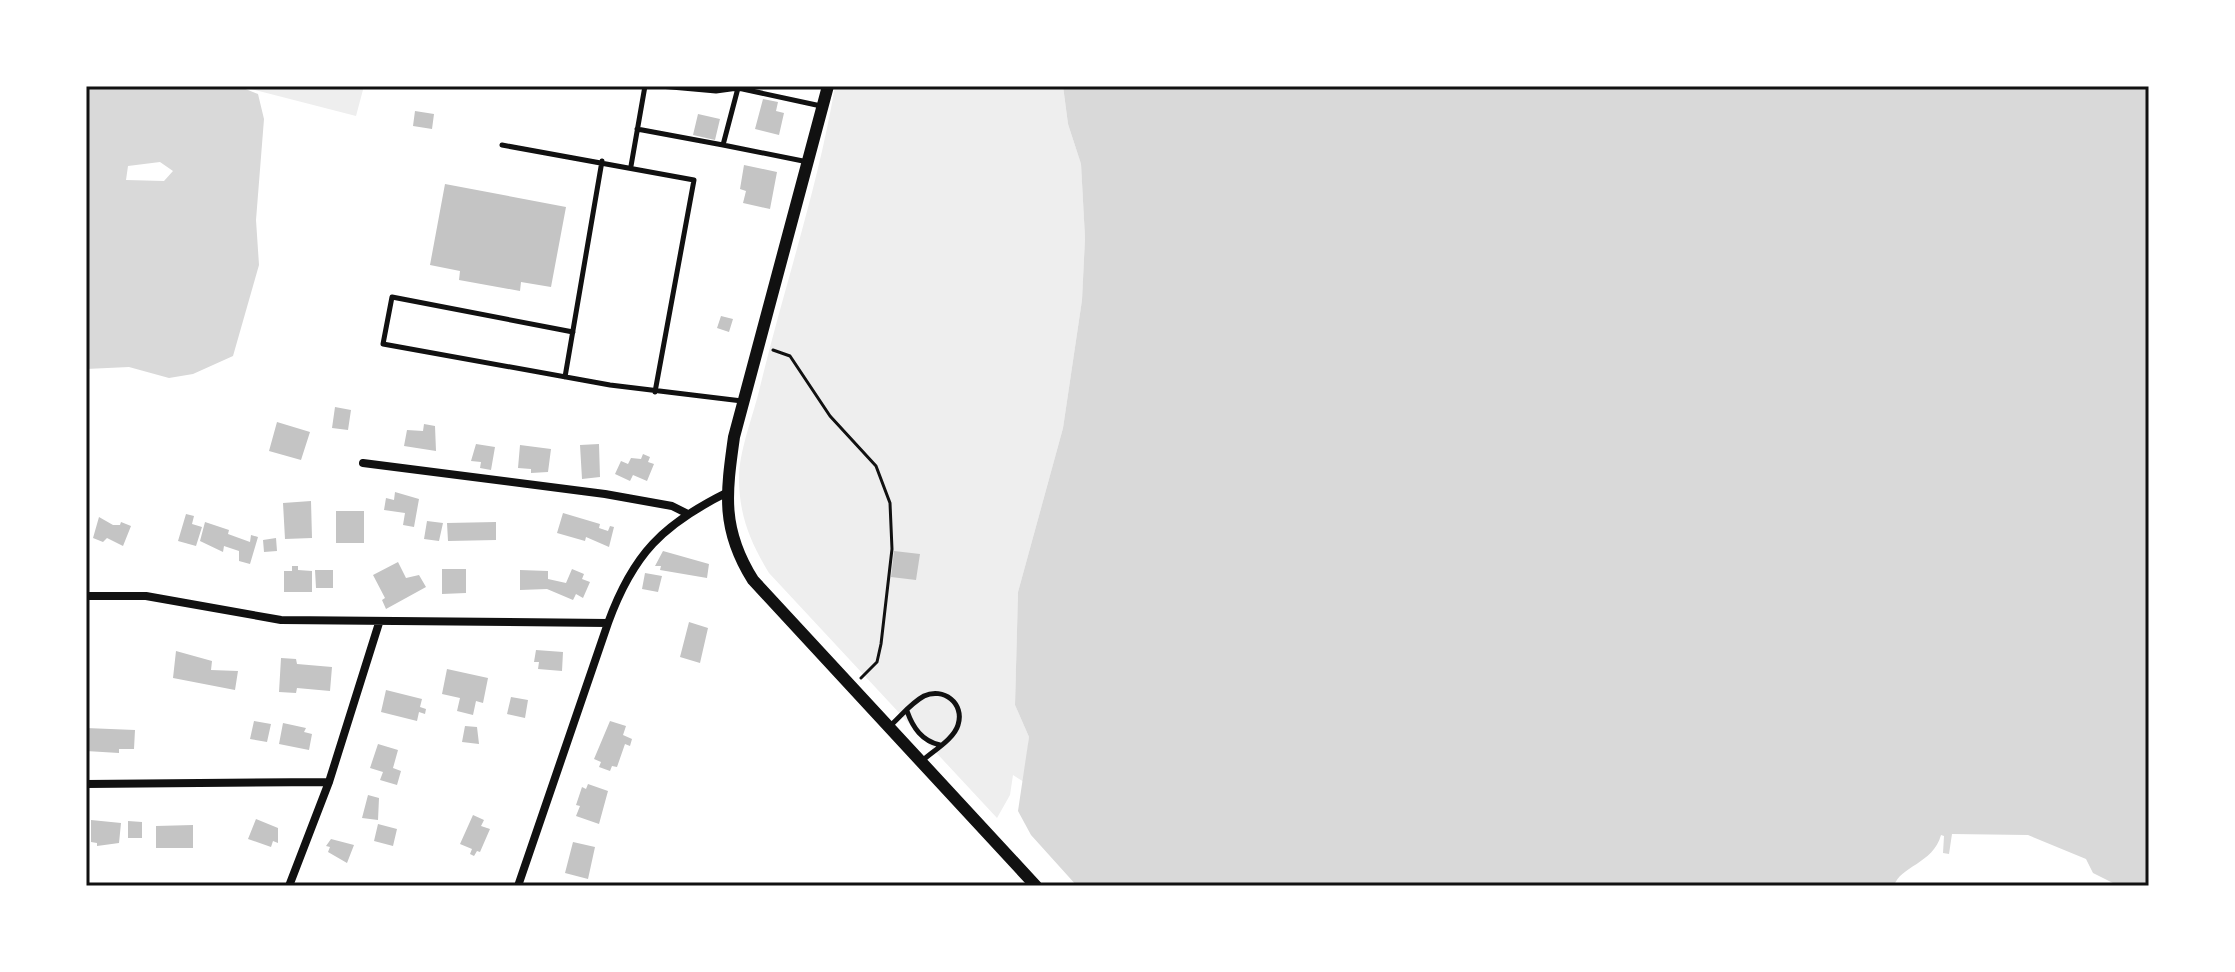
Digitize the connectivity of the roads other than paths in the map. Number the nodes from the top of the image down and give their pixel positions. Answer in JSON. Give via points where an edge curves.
{"nodes":[{"id":1,"x":645,"y":86,"type":"edge"},
{"id":2,"x":660,"y":86,"type":"edge"},
{"id":3,"x":828,"y":86,"type":"edge"},
{"id":4,"x":738,"y":88,"type":"junction"},
{"id":5,"x":824,"y":106,"type":"junction"},
{"id":6,"x":637,"y":129,"type":"junction"},
{"id":7,"x":502,"y":145,"type":"dead end"},
{"id":8,"x":723,"y":145,"type":"junction"},
{"id":9,"x":602,"y":161,"type":"junction"},
{"id":10,"x":809,"y":162,"type":"junction"},
{"id":11,"x":631,"y":166,"type":"junction"},
{"id":12,"x":573,"y":332,"type":"junction"},
{"id":13,"x":565,"y":378,"type":"junction"},
{"id":14,"x":655,"y":392,"type":"junction"},
{"id":15,"x":743,"y":401,"type":"junction"},
{"id":16,"x":363,"y":463,"type":"dead end"},
{"id":17,"x":728,"y":492,"type":"junction"},
{"id":18,"x":686,"y":513,"type":"junction"},
{"id":19,"x":86,"y":596,"type":"edge"},
{"id":20,"x":379,"y":623,"type":"junction"},
{"id":21,"x":608,"y":623,"type":"junction"},
{"id":22,"x":907,"y":711,"type":"junction"},
{"id":23,"x":890,"y":726,"type":"junction"},
{"id":24,"x":940,"y":745,"type":"junction"},
{"id":25,"x":922,"y":761,"type":"junction"},
{"id":26,"x":329,"y":782,"type":"junction"},
{"id":27,"x":86,"y":784,"type":"edge"},
{"id":28,"x":289,"y":886,"type":"edge"},
{"id":29,"x":518,"y":886,"type":"edge"},
{"id":30,"x":1036,"y":886,"type":"edge"}],
"edges":[{"from":1,"to":6,"type":"lane"},
{"from":2,"to":4,"type":"lane"},
{"from":3,"to":5,"type":"street"},
{"from":4,"to":5,"type":"lane"},
{"from":4,"to":8,"type":"lane"},
{"from":5,"to":10,"type":"street"},
{"from":6,"to":8,"type":"lane"},
{"from":6,"to":11,"type":"lane"},
{"from":7,"to":9,"type":"lane"},
{"from":8,"to":10,"type":"lane"},
{"from":9,"to":11,"type":"lane"},
{"from":9,"to":12,"type":"lane"},
{"from":10,"to":15,"type":"street"},
{"from":11,"to":14,"type":"lane","via":[[694,180]]},
{"from":12,"to":13,"type":"lane"},
{"from":12,"to":13,"type":"lane","via":[[392,297],[383,344]]},
{"from":13,"to":14,"type":"lane"},
{"from":14,"to":15,"type":"lane"},
{"from":15,"to":17,"type":"street"},
{"from":16,"to":18,"type":"street","via":[[605,494]]},
{"from":17,"to":18,"type":"street"},
{"from":17,"to":23,"type":"street","via":[[730,538],[753,580]]},
{"from":18,"to":21,"type":"street","via":[[651,542],[621,586]]},
{"from":19,"to":20,"type":"street","via":[[146,596],[281,620]]},
{"from":20,"to":21,"type":"street"},
{"from":20,"to":26,"type":"street"},
{"from":21,"to":29,"type":"street"},
{"from":22,"to":23,"type":"lane"},
{"from":22,"to":24,"type":"lane","via":[[917,732]]},
{"from":22,"to":24,"type":"lane","via":[[927,694],[941,693],[953,700],[958,725]]},
{"from":23,"to":25,"type":"street"},
{"from":24,"to":25,"type":"lane"},
{"from":25,"to":30,"type":"street"},
{"from":26,"to":27,"type":"street"},
{"from":26,"to":28,"type":"street"}]}
